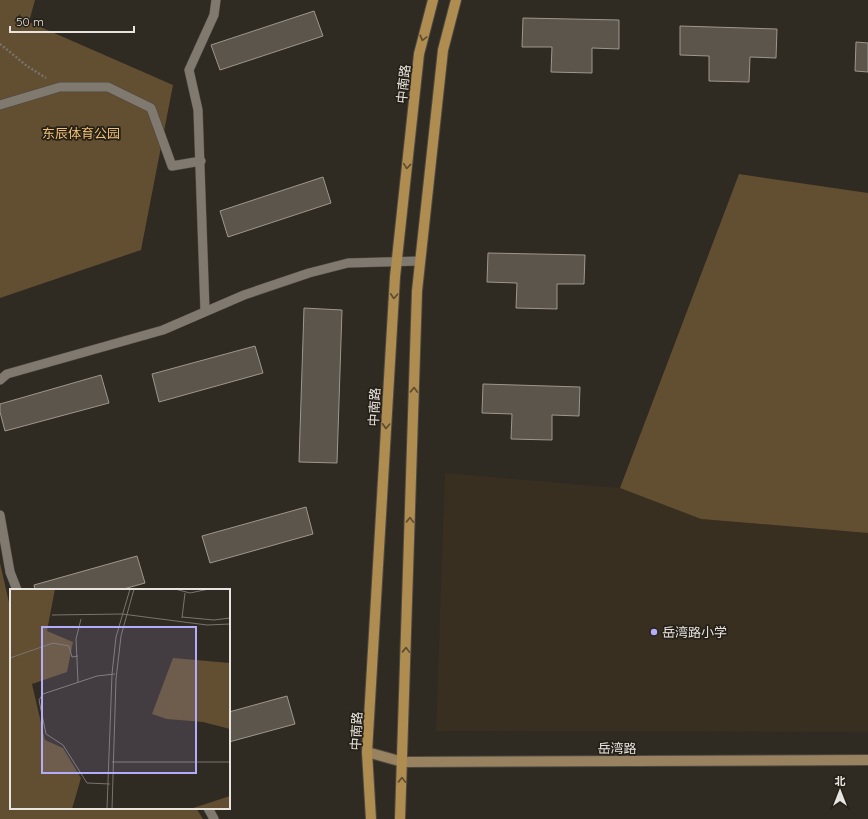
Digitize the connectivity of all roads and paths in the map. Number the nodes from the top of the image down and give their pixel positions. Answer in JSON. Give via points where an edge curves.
{"nodes":[{"id":1,"x":216,"y":0,"type":"edge"},
{"id":2,"x":433,"y":0,"type":"edge"},
{"id":3,"x":456,"y":0,"type":"edge"},
{"id":4,"x":0,"y":44,"type":"edge"},
{"id":5,"x":60,"y":87,"type":"junction"},
{"id":6,"x":0,"y":105,"type":"edge"},
{"id":7,"x":201,"y":161,"type":"junction"},
{"id":8,"x":420,"y":261,"type":"junction"},
{"id":9,"x":396,"y":262,"type":"junction"},
{"id":10,"x":205,"y":311,"type":"junction"},
{"id":11,"x":0,"y":380,"type":"edge"},
{"id":12,"x":0,"y":515,"type":"edge"},
{"id":13,"x":17,"y":589,"type":"edge"},
{"id":14,"x":368,"y":752,"type":"junction"},
{"id":15,"x":868,"y":760,"type":"edge"},
{"id":16,"x":403,"y":762,"type":"junction"},
{"id":17,"x":209,"y":809,"type":"edge"},
{"id":18,"x":214,"y":819,"type":"edge"},
{"id":19,"x":371,"y":819,"type":"edge"},
{"id":20,"x":400,"y":819,"type":"edge"}],
"edges":[{"from":1,"to":7,"type":"lane","via":[[214,15],[189,70],[198,110]]},
{"from":2,"to":9,"type":"main road","name":"中南路","one_way":true,"via":[[419,54]]},
{"from":3,"to":8,"type":"main road","via":[[443,50]]},
{"from":4,"to":5,"type":"path","via":[[27,66]]},
{"from":5,"to":6,"type":"lane"},
{"from":5,"to":7,"type":"lane","via":[[108,87],[151,108],[172,166]]},
{"from":7,"to":10,"type":"lane"},
{"from":8,"to":9,"type":"lane"},
{"from":16,"to":8,"type":"main road","one_way":true},
{"from":9,"to":10,"type":"lane","via":[[348,263],[309,273]]},
{"from":9,"to":14,"type":"main road","name":"中南路","one_way":true},
{"from":10,"to":11,"type":"lane","via":[[163,330],[7,374]]},
{"from":12,"to":13,"type":"lane","via":[[10,572]]},
{"from":14,"to":16,"type":"street","name":"岳湾路"},
{"from":14,"to":19,"type":"main road","name":"中南路"},
{"from":15,"to":16,"type":"street","name":"岳湾路"},
{"from":20,"to":16,"type":"main road","one_way":true},
{"from":17,"to":18,"type":"lane"}]}
